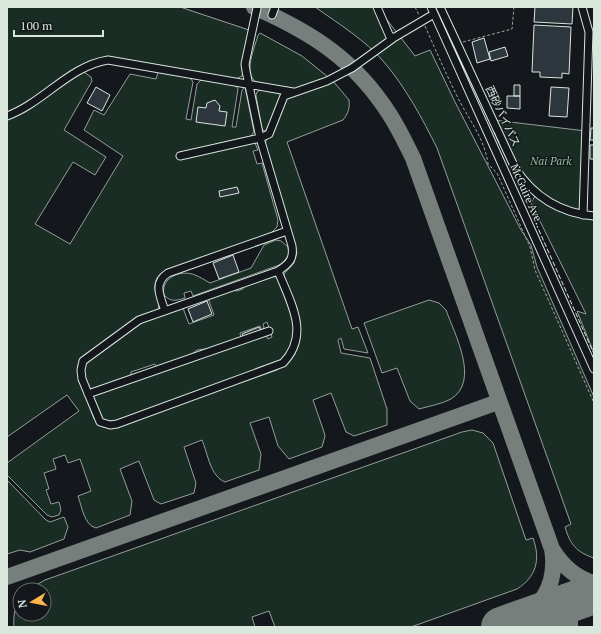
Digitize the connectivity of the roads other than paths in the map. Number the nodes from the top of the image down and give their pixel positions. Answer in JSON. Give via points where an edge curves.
{"nodes":[{"id":1,"x":275,"y":7,"type":"edge"},
{"id":2,"x":377,"y":7,"type":"edge"},
{"id":3,"x":440,"y":7,"type":"edge"},
{"id":4,"x":582,"y":7,"type":"edge"},
{"id":5,"x":257,"y":8,"type":"dead end"},
{"id":6,"x":432,"y":10,"type":"edge"},
{"id":7,"x":272,"y":15,"type":"dead end"},
{"id":8,"x":395,"y":37,"type":"junction"},
{"id":9,"x":249,"y":84,"type":"junction"},
{"id":10,"x":293,"y":92,"type":"junction"},
{"id":11,"x":7,"y":116,"type":"edge"},
{"id":12,"x":260,"y":138,"type":"junction"},
{"id":13,"x":180,"y":156,"type":"dead end"},
{"id":14,"x":583,"y":215,"type":"junction"},
{"id":15,"x":594,"y":216,"type":"edge"},
{"id":16,"x":287,"y":232,"type":"junction"},
{"id":17,"x":278,"y":271,"type":"junction"},
{"id":18,"x":165,"y":311,"type":"junction"},
{"id":19,"x":269,"y":331,"type":"dead end"},
{"id":20,"x":594,"y":369,"type":"edge"},
{"id":21,"x":88,"y":394,"type":"junction"}],
"edges":[{"from":1,"to":7,"type":"street"},
{"from":2,"to":8,"type":"street","via":[[390,37]]},
{"from":3,"to":14,"type":"street","name":"西砂バイパス","via":[[515,168],[523,180],[543,200]]},
{"from":4,"to":14,"type":"street","via":[[589,32]]},
{"from":5,"to":9,"type":"street","via":[[245,64]]},
{"from":6,"to":8,"type":"street","via":[[422,21]]},
{"from":6,"to":20,"type":"street","name":"McGuire Ave."},
{"from":8,"to":10,"type":"street","via":[[352,68],[327,81]]},
{"from":9,"to":10,"type":"street"},
{"from":9,"to":11,"type":"street","via":[[108,60],[87,66],[22,111]]},
{"from":9,"to":12,"type":"street"},
{"from":10,"to":12,"type":"street","via":[[284,96],[269,134]]},
{"from":12,"to":13,"type":"street"},
{"from":12,"to":16,"type":"street"},
{"from":14,"to":15,"type":"street","name":"西砂バイパス"},
{"from":16,"to":17,"type":"street","via":[[293,254],[286,266]]},
{"from":16,"to":18,"type":"street","via":[[168,273],[158,284],[158,294]]},
{"from":17,"to":18,"type":"street"},
{"from":17,"to":21,"type":"street","via":[[298,330],[294,347],[283,363],[117,424],[100,422]]},
{"from":18,"to":21,"type":"street","via":[[139,320],[83,361],[80,370]]},
{"from":19,"to":21,"type":"street"}]}
